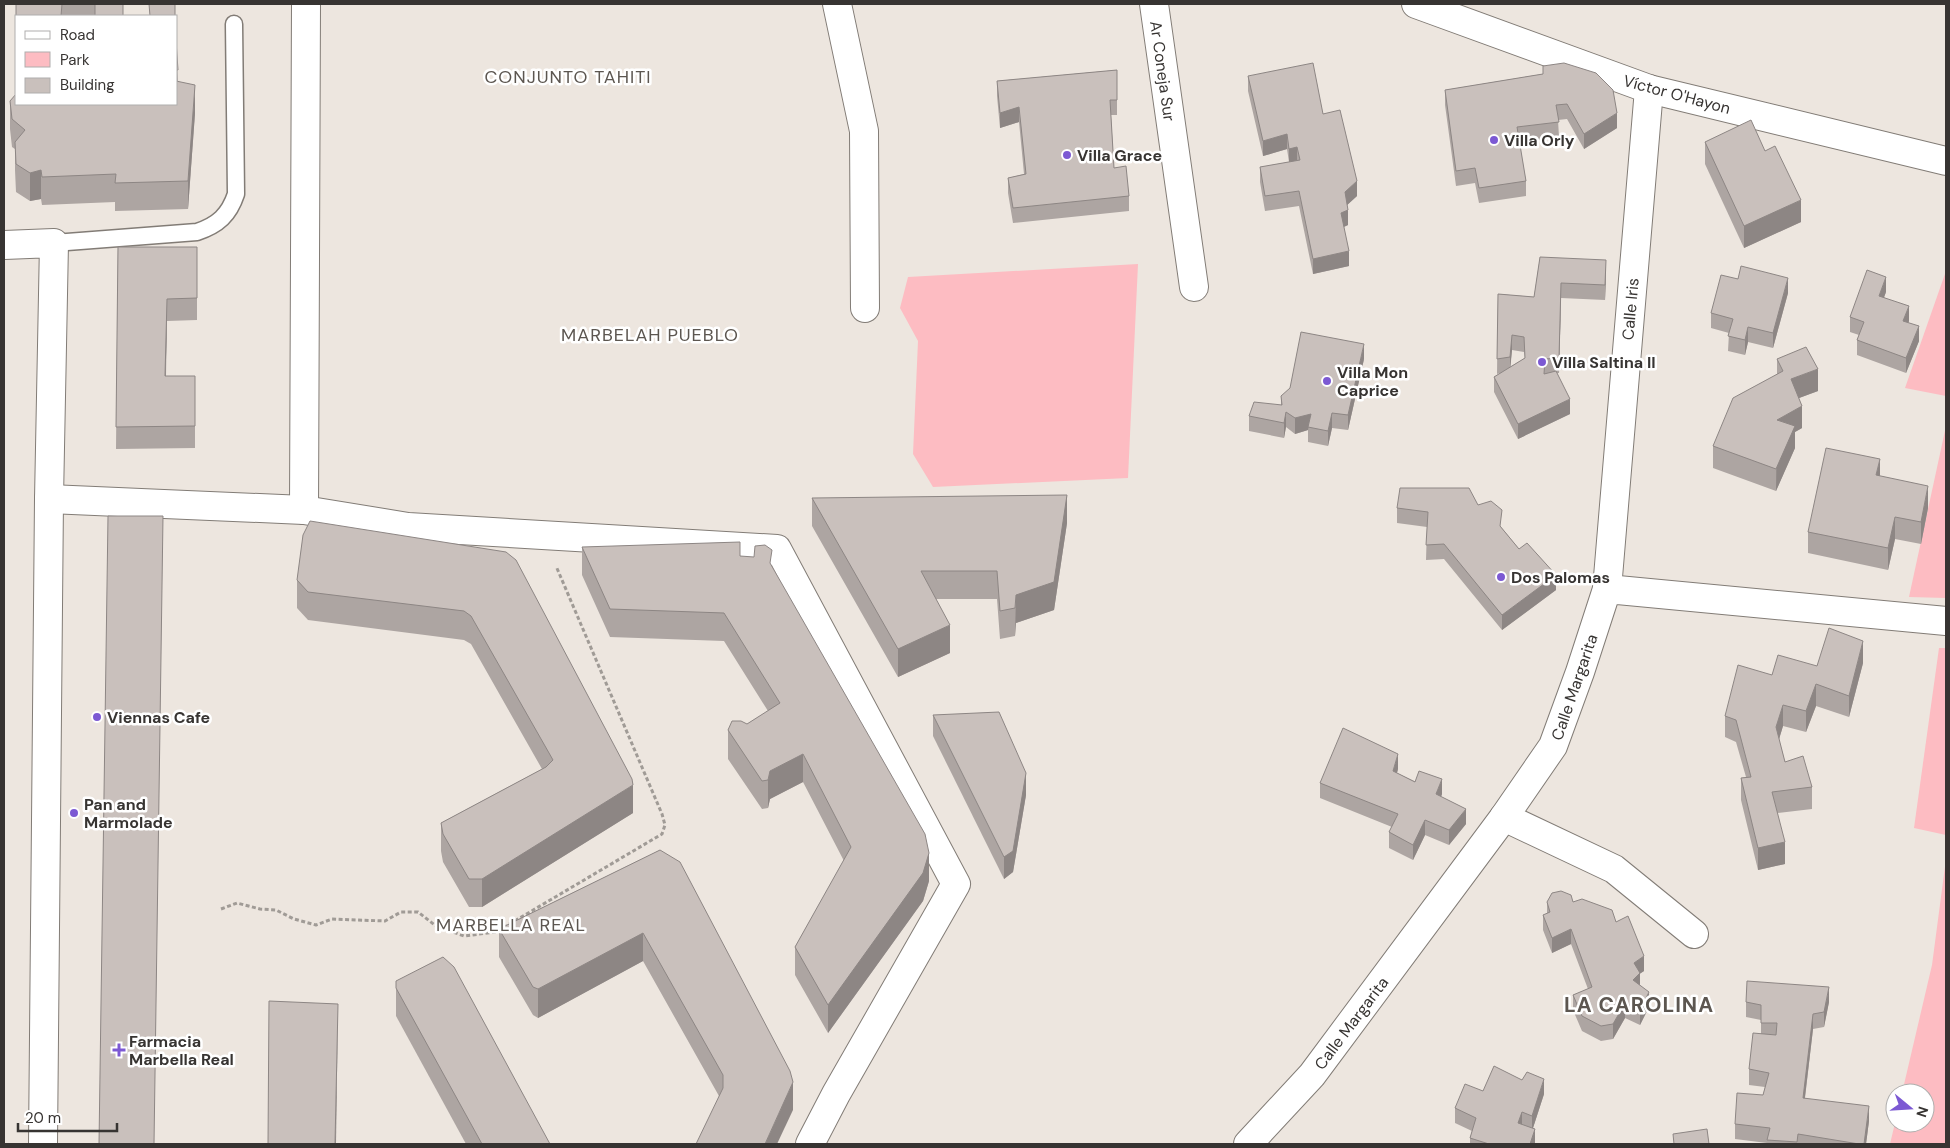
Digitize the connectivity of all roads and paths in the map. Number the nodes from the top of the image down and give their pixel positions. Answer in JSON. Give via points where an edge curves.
{"nodes":[{"id":1,"x":306,"y":4,"type":"edge"},
{"id":2,"x":837,"y":4,"type":"edge"},
{"id":3,"x":1154,"y":4,"type":"edge"},
{"id":4,"x":1416,"y":4,"type":"edge"},
{"id":5,"x":234,"y":24,"type":"dead end"},
{"id":6,"x":1649,"y":89,"type":"junction"},
{"id":7,"x":1946,"y":161,"type":"edge"},
{"id":8,"x":54,"y":243,"type":"junction"},
{"id":9,"x":4,"y":245,"type":"edge"},
{"id":10,"x":1194,"y":287,"type":"dead end"},
{"id":11,"x":865,"y":308,"type":"dead end"},
{"id":12,"x":49,"y":499,"type":"junction"},
{"id":13,"x":304,"y":510,"type":"junction"},
{"id":14,"x":543,"y":535,"type":"junction"},
{"id":15,"x":1607,"y":589,"type":"junction"},
{"id":16,"x":1946,"y":621,"type":"edge"},
{"id":17,"x":1504,"y":817,"type":"junction"},
{"id":18,"x":221,"y":909,"type":"dead end"},
{"id":19,"x":1694,"y":934,"type":"dead end"},
{"id":20,"x":43,"y":1144,"type":"edge"},
{"id":21,"x":810,"y":1144,"type":"edge"},
{"id":22,"x":1248,"y":1144,"type":"edge"}],
"edges":[{"from":1,"to":13,"type":"street"},
{"from":2,"to":11,"type":"street","via":[[864,131]]},
{"from":3,"to":10,"type":"street","name":"Ar Coneja Sur"},
{"from":4,"to":6,"type":"street","name":"Víctor O'Hayon"},
{"from":5,"to":8,"type":"lane","via":[[236,194],[222,219],[197,232]]},
{"from":6,"to":7,"type":"street","name":"Víctor O'Hayon"},
{"from":6,"to":15,"type":"street","name":"Calle Iris"},
{"from":8,"to":9,"type":"street"},
{"from":8,"to":12,"type":"street"},
{"from":12,"to":13,"type":"street"},
{"from":12,"to":20,"type":"street"},
{"from":13,"to":14,"type":"street","via":[[408,528]]},
{"from":14,"to":18,"type":"path","via":[[662,814],[665,825],[662,834],[496,932],[464,936],[436,926],[418,912],[401,912],[385,921],[332,919],[316,925],[294,919],[284,912],[237,903]]},
{"from":14,"to":21,"type":"street","via":[[777,549],[956,884]]},
{"from":15,"to":16,"type":"street"},
{"from":15,"to":17,"type":"street","name":"Calle Margarita","via":[[1553,746]]},
{"from":17,"to":19,"type":"street","via":[[1614,869]]},
{"from":17,"to":22,"type":"street","name":"Calle Margarita","via":[[1312,1075]]}]}
